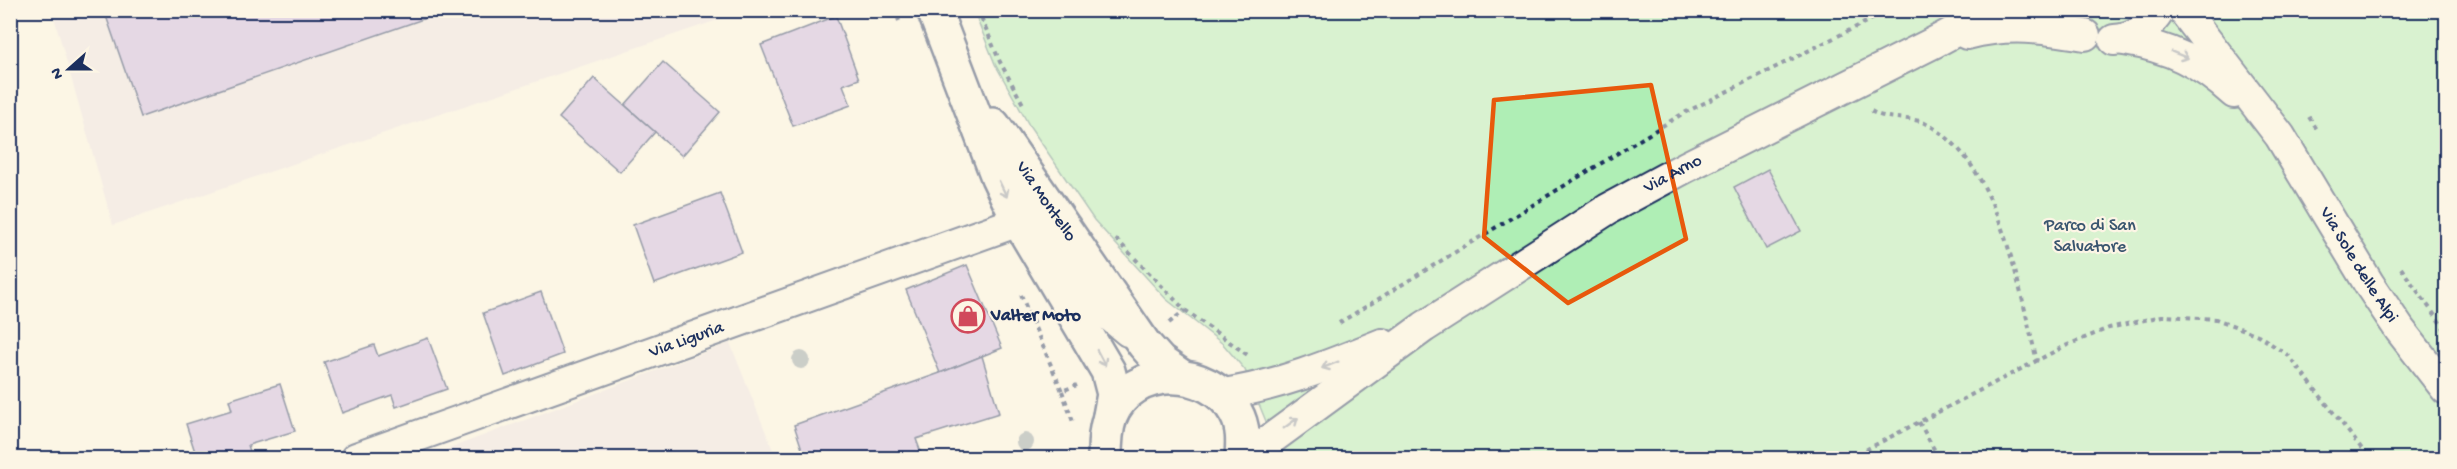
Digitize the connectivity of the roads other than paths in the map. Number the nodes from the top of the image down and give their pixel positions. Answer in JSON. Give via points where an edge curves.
{"nodes":[{"id":1,"x":934,"y":10,"type":"edge"},
{"id":2,"x":1994,"y":10,"type":"edge"},
{"id":3,"x":2061,"y":10,"type":"edge"},
{"id":4,"x":2160,"y":10,"type":"edge"},
{"id":5,"x":2183,"y":10,"type":"edge"},
{"id":6,"x":2085,"y":35,"type":"junction"},
{"id":7,"x":2124,"y":40,"type":"junction"},
{"id":8,"x":1935,"y":42,"type":"junction"},
{"id":9,"x":952,"y":56,"type":"junction"},
{"id":10,"x":2280,"y":136,"type":"junction"},
{"id":11,"x":1018,"y":221,"type":"junction"},
{"id":12,"x":1424,"y":327,"type":"junction"},
{"id":13,"x":1144,"y":344,"type":"junction"},
{"id":14,"x":1179,"y":375,"type":"junction"},
{"id":15,"x":2446,"y":389,"type":"edge"},
{"id":16,"x":1222,"y":394,"type":"junction"},
{"id":17,"x":1110,"y":416,"type":"junction"},
{"id":18,"x":356,"y":459,"type":"edge"},
{"id":19,"x":1105,"y":459,"type":"edge"},
{"id":20,"x":1243,"y":459,"type":"edge"}],
"edges":[{"from":1,"to":9,"type":"street","name":"Via Montello"},
{"from":2,"to":8,"type":"street","name":"Via Arno"},
{"from":3,"to":6,"type":"street","via":[[2073,27]]},
{"from":4,"to":7,"type":"street","via":[[2140,33]]},
{"from":5,"to":10,"type":"street"},
{"from":6,"to":7,"type":"street","name":"Via Arno","via":[[2104,41]]},
{"from":6,"to":8,"type":"street","name":"Via Arno","via":[[2034,26],[1985,29]]},
{"from":7,"to":10,"type":"street","name":"Via Arno","one_way":true,"via":[[2155,45],[2189,58]]},
{"from":8,"to":12,"type":"street","name":"Via Arno","via":[[1608,209]]},
{"from":9,"to":11,"type":"street","name":"Via Montello","one_way":true},
{"from":9,"to":13,"type":"street","name":"Via Montello","via":[[1005,145]]},
{"from":10,"to":15,"type":"street","name":"Via Sole delle Alpi","via":[[2400,330]]},
{"from":11,"to":13,"type":"street","name":"Via Montello","via":[[1035,223],[1085,295]]},
{"from":11,"to":17,"type":"street","name":"Via Montello","one_way":true,"via":[[1108,371],[1114,394]]},
{"from":11,"to":18,"type":"street","name":"Via Liguria"},
{"from":12,"to":16,"type":"street","name":"Via Arno","one_way":true,"via":[[1306,374]]},
{"from":20,"to":12,"type":"street","name":"Via Arno","one_way":true},
{"from":13,"to":14,"type":"street","name":"Via Montello"},
{"from":14,"to":16,"type":"street","via":[[1202,381]]},
{"from":14,"to":17,"type":"street","via":[[1143,382],[1124,396]]},
{"from":16,"to":20,"type":"street","via":[[1237,414]]},
{"from":17,"to":19,"type":"street","name":"Via Montello","via":[[1104,440]]}]}
